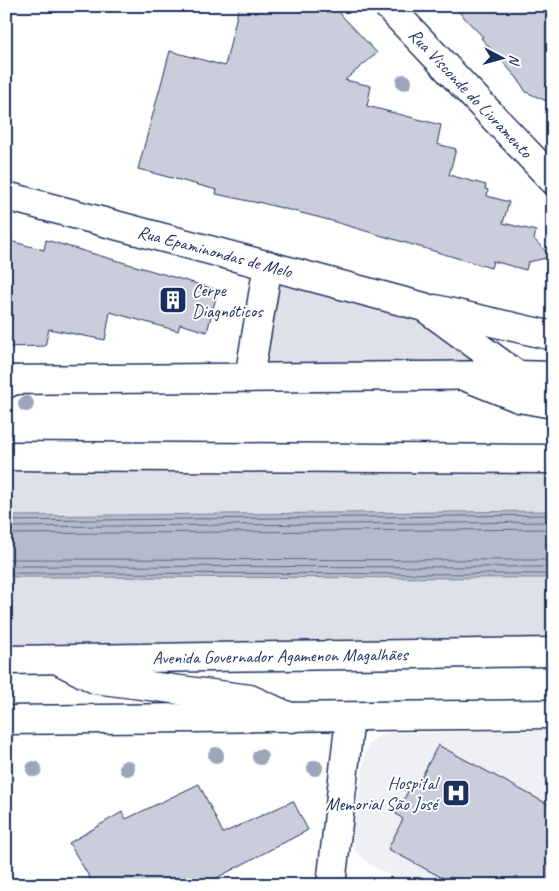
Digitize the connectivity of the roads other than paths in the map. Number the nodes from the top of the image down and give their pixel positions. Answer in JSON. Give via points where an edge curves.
{"nodes":[{"id":1,"x":388,"y":6,"type":"edge"},
{"id":2,"x":553,"y":180,"type":"edge"},
{"id":3,"x":6,"y":196,"type":"edge"},
{"id":4,"x":268,"y":264,"type":"junction"},
{"id":5,"x":424,"y":307,"type":"junction"},
{"id":6,"x":553,"y":336,"type":"edge"},
{"id":7,"x":517,"y":375,"type":"junction"},
{"id":8,"x":464,"y":376,"type":"junction"},
{"id":9,"x":553,"y":376,"type":"edge"},
{"id":10,"x":249,"y":378,"type":"junction"},
{"id":11,"x":9,"y":381,"type":"edge"},
{"id":12,"x":553,"y":404,"type":"edge"},
{"id":13,"x":6,"y":456,"type":"edge"},
{"id":14,"x":553,"y":458,"type":"edge"},
{"id":15,"x":553,"y":652,"type":"edge"},
{"id":16,"x":6,"y":660,"type":"edge"},
{"id":17,"x":58,"y":660,"type":"junction"},
{"id":18,"x":553,"y":714,"type":"edge"},
{"id":19,"x":350,"y":716,"type":"junction"},
{"id":20,"x":292,"y":718,"type":"junction"},
{"id":21,"x":6,"y":720,"type":"edge"},
{"id":22,"x":331,"y":885,"type":"edge"}],
"edges":[{"from":1,"to":2,"type":"main road","name":"Rua Visconde do Livramento"},
{"from":3,"to":4,"type":"main road","name":"Rua Epaminondas de Melo"},
{"from":4,"to":5,"type":"main road","name":"Rua Epaminondas de Melo"},
{"from":4,"to":10,"type":"main road"},
{"from":5,"to":6,"type":"main road","name":"Rua Epaminondas de Melo"},
{"from":5,"to":7,"type":"main road","name":"Rua Epaminondas de Melo"},
{"from":7,"to":8,"type":"main road"},
{"from":7,"to":9,"type":"main road"},
{"from":8,"to":10,"type":"main road"},
{"from":8,"to":12,"type":"main road","via":[[519,398]]},
{"from":10,"to":11,"type":"main road"},
{"from":13,"to":14,"type":"main road"},
{"from":15,"to":17,"type":"main road","name":"Avenida Governador Agamenon Magalhães"},
{"from":16,"to":17,"type":"main road","name":"Avenida Governador Agamenon Magalhães"},
{"from":17,"to":20,"type":"main road","via":[[94,679],[250,699]]},
{"from":18,"to":19,"type":"main road"},
{"from":19,"to":20,"type":"main road"},
{"from":19,"to":22,"type":"main road"},
{"from":20,"to":21,"type":"main road"}]}
